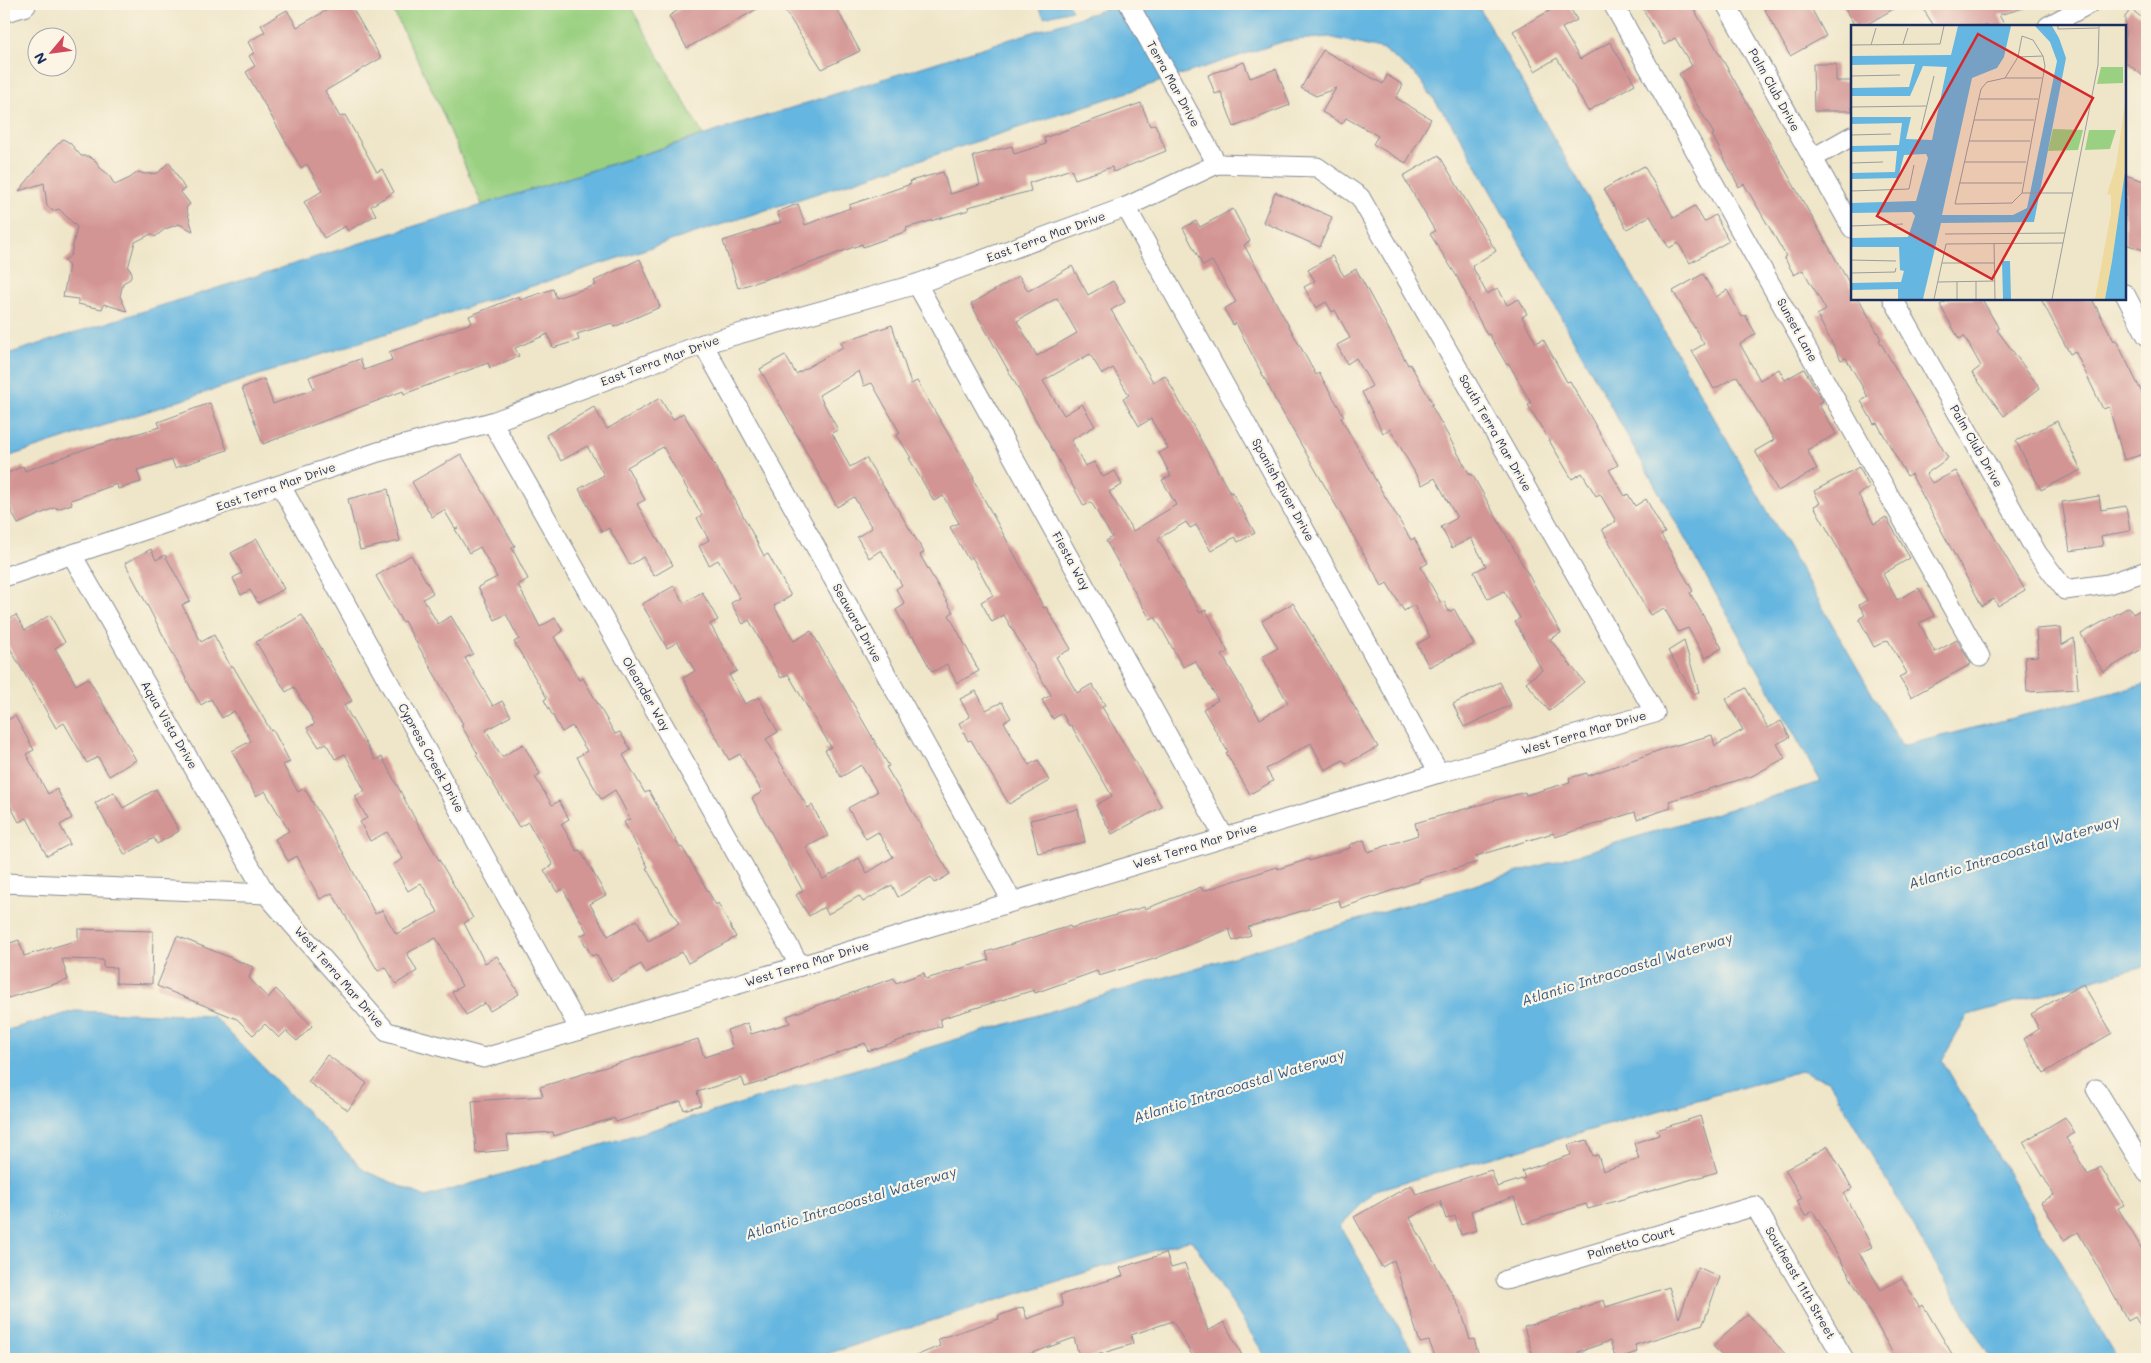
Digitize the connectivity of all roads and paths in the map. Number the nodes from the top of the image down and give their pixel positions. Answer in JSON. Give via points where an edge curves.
{"nodes":[{"id":1,"x":24,"y":4,"type":"edge"},
{"id":2,"x":1129,"y":4,"type":"edge"},
{"id":3,"x":1614,"y":4,"type":"edge"},
{"id":4,"x":1726,"y":4,"type":"edge"},
{"id":5,"x":2089,"y":4,"type":"edge"},
{"id":6,"x":4,"y":10,"type":"edge"},
{"id":7,"x":2050,"y":25,"type":"edge"},
{"id":8,"x":1851,"y":137,"type":"edge"},
{"id":9,"x":1813,"y":158,"type":"junction"},
{"id":10,"x":1217,"y":164,"type":"junction"},
{"id":11,"x":1317,"y":168,"type":"joint"},
{"id":12,"x":1126,"y":207,"type":"junction"},
{"id":13,"x":1851,"y":226,"type":"edge"},
{"id":14,"x":917,"y":284,"type":"junction"},
{"id":15,"x":2126,"y":296,"type":"edge"},
{"id":16,"x":1894,"y":300,"type":"edge"},
{"id":17,"x":2147,"y":336,"type":"edge"},
{"id":18,"x":703,"y":344,"type":"junction"},
{"id":19,"x":492,"y":422,"type":"junction"},
{"id":20,"x":281,"y":486,"type":"junction"},
{"id":21,"x":72,"y":555,"type":"junction"},
{"id":22,"x":2147,"y":571,"type":"edge"},
{"id":23,"x":4,"y":577,"type":"edge"},
{"id":24,"x":1980,"y":657,"type":"dead end"},
{"id":25,"x":1655,"y":713,"type":"joint"},
{"id":26,"x":1439,"y":773,"type":"junction"},
{"id":27,"x":1224,"y":837,"type":"junction"},
{"id":28,"x":4,"y":883,"type":"edge"},
{"id":29,"x":266,"y":894,"type":"junction"},
{"id":30,"x":1012,"y":901,"type":"junction"},
{"id":31,"x":800,"y":966,"type":"junction"},
{"id":32,"x":580,"y":1030,"type":"junction"},
{"id":33,"x":2096,"y":1089,"type":"dead end"},
{"id":34,"x":2147,"y":1173,"type":"edge"},
{"id":35,"x":1755,"y":1206,"type":"joint"},
{"id":36,"x":1506,"y":1280,"type":"dead end"},
{"id":37,"x":1844,"y":1359,"type":"edge"}],
"edges":[{"from":1,"to":6,"type":"main road"},
{"from":2,"to":10,"type":"street","name":"Terra Mar Drive"},
{"from":3,"to":24,"type":"street","name":"Sunset Lane"},
{"from":4,"to":9,"type":"street","name":"Palm Club Drive"},
{"from":5,"to":7,"type":"street"},
{"from":8,"to":9,"type":"street"},
{"from":9,"to":13,"type":"street","name":"Palm Club Drive"},
{"from":10,"to":11,"type":"street","name":"East Terra Mar Drive"},
{"from":10,"to":12,"type":"street","name":"East Terra Mar Drive"},
{"from":11,"to":25,"type":"street","name":"South Terra Mar Drive","via":[[1360,197]]},
{"from":12,"to":14,"type":"street","name":"East Terra Mar Drive"},
{"from":12,"to":26,"type":"street","name":"Spanish River Drive"},
{"from":14,"to":18,"type":"street","name":"East Terra Mar Drive"},
{"from":14,"to":27,"type":"street","name":"Fiesta Way"},
{"from":15,"to":17,"type":"street"},
{"from":16,"to":22,"type":"street","name":"Palm Club Drive","via":[[2037,553],[2065,590],[2108,584]]},
{"from":18,"to":19,"type":"street","name":"East Terra Mar Drive"},
{"from":18,"to":30,"type":"street","name":"Seaward Drive"},
{"from":19,"to":20,"type":"street","name":"East Terra Mar Drive","via":[[378,452]]},
{"from":19,"to":31,"type":"street","name":"Oleander Way"},
{"from":20,"to":21,"type":"street","name":"East Terra Mar Drive"},
{"from":20,"to":32,"type":"street","name":"Cypress Creek Drive"},
{"from":21,"to":23,"type":"street","name":"East Terra Mar Drive"},
{"from":21,"to":29,"type":"street","name":"Aqua Vista Drive"},
{"from":25,"to":26,"type":"street","name":"West Terra Mar Drive"},
{"from":26,"to":27,"type":"street","name":"West Terra Mar Drive"},
{"from":27,"to":30,"type":"street","name":"West Terra Mar Drive"},
{"from":28,"to":29,"type":"street"},
{"from":29,"to":32,"type":"street","name":"West Terra Mar Drive","via":[[387,1032],[484,1058]]},
{"from":30,"to":31,"type":"street","name":"West Terra Mar Drive"},
{"from":31,"to":32,"type":"street","name":"West Terra Mar Drive"},
{"from":33,"to":34,"type":"street"},
{"from":35,"to":36,"type":"street","name":"Palmetto Court"},
{"from":35,"to":37,"type":"street","name":"Southeast 11th Street"}]}
